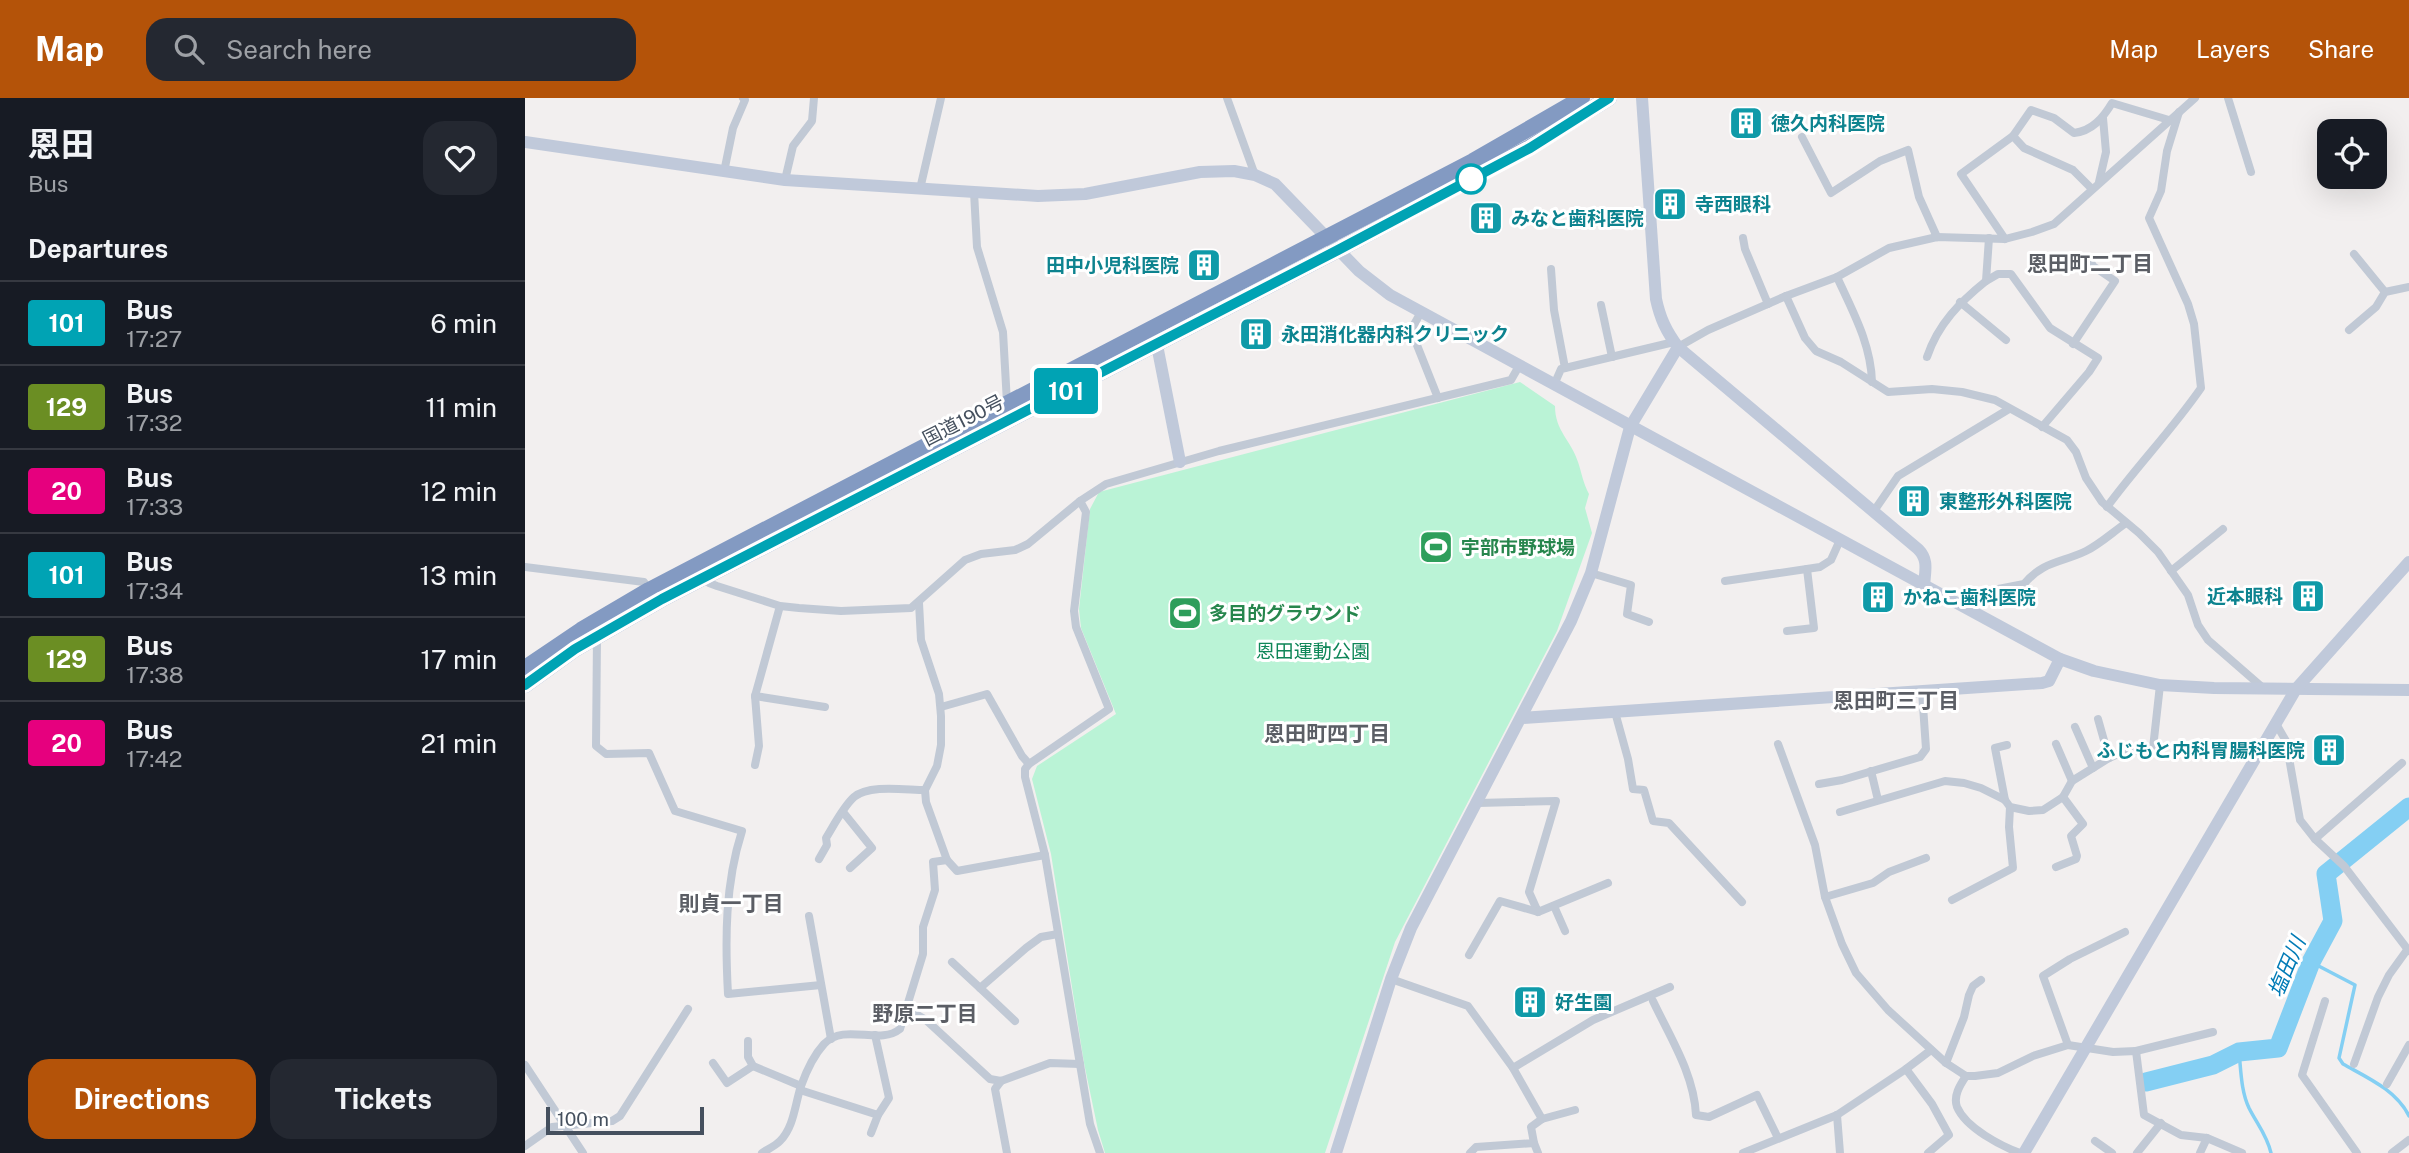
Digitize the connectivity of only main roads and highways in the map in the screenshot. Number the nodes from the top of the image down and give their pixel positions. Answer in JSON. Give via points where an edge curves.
{"nodes":[{"id":1,"x":1582,"y":98,"type":"edge"},
{"id":2,"x":1609,"y":98,"type":"edge"},
{"id":3,"x":1155,"y":336,"type":"junction"},
{"id":4,"x":700,"y":571,"type":"junction"},
{"id":5,"x":525,"y":668,"type":"edge"},
{"id":6,"x":525,"y":685,"type":"edge"}],
"edges":[{"from":1,"to":3,"type":"highway","name":"国道190号"},
{"from":2,"to":3,"type":"highway","name":"国道190号","via":[[1530,148],[1338,250]]},
{"from":3,"to":4,"type":"highway","name":"国道190号"},
{"from":3,"to":4,"type":"highway","name":"国道190号","via":[[1007,403]]},
{"from":4,"to":5,"type":"highway","name":"国道190号","via":[[649,590]]},
{"from":4,"to":6,"type":"highway","name":"国道190号"}]}
